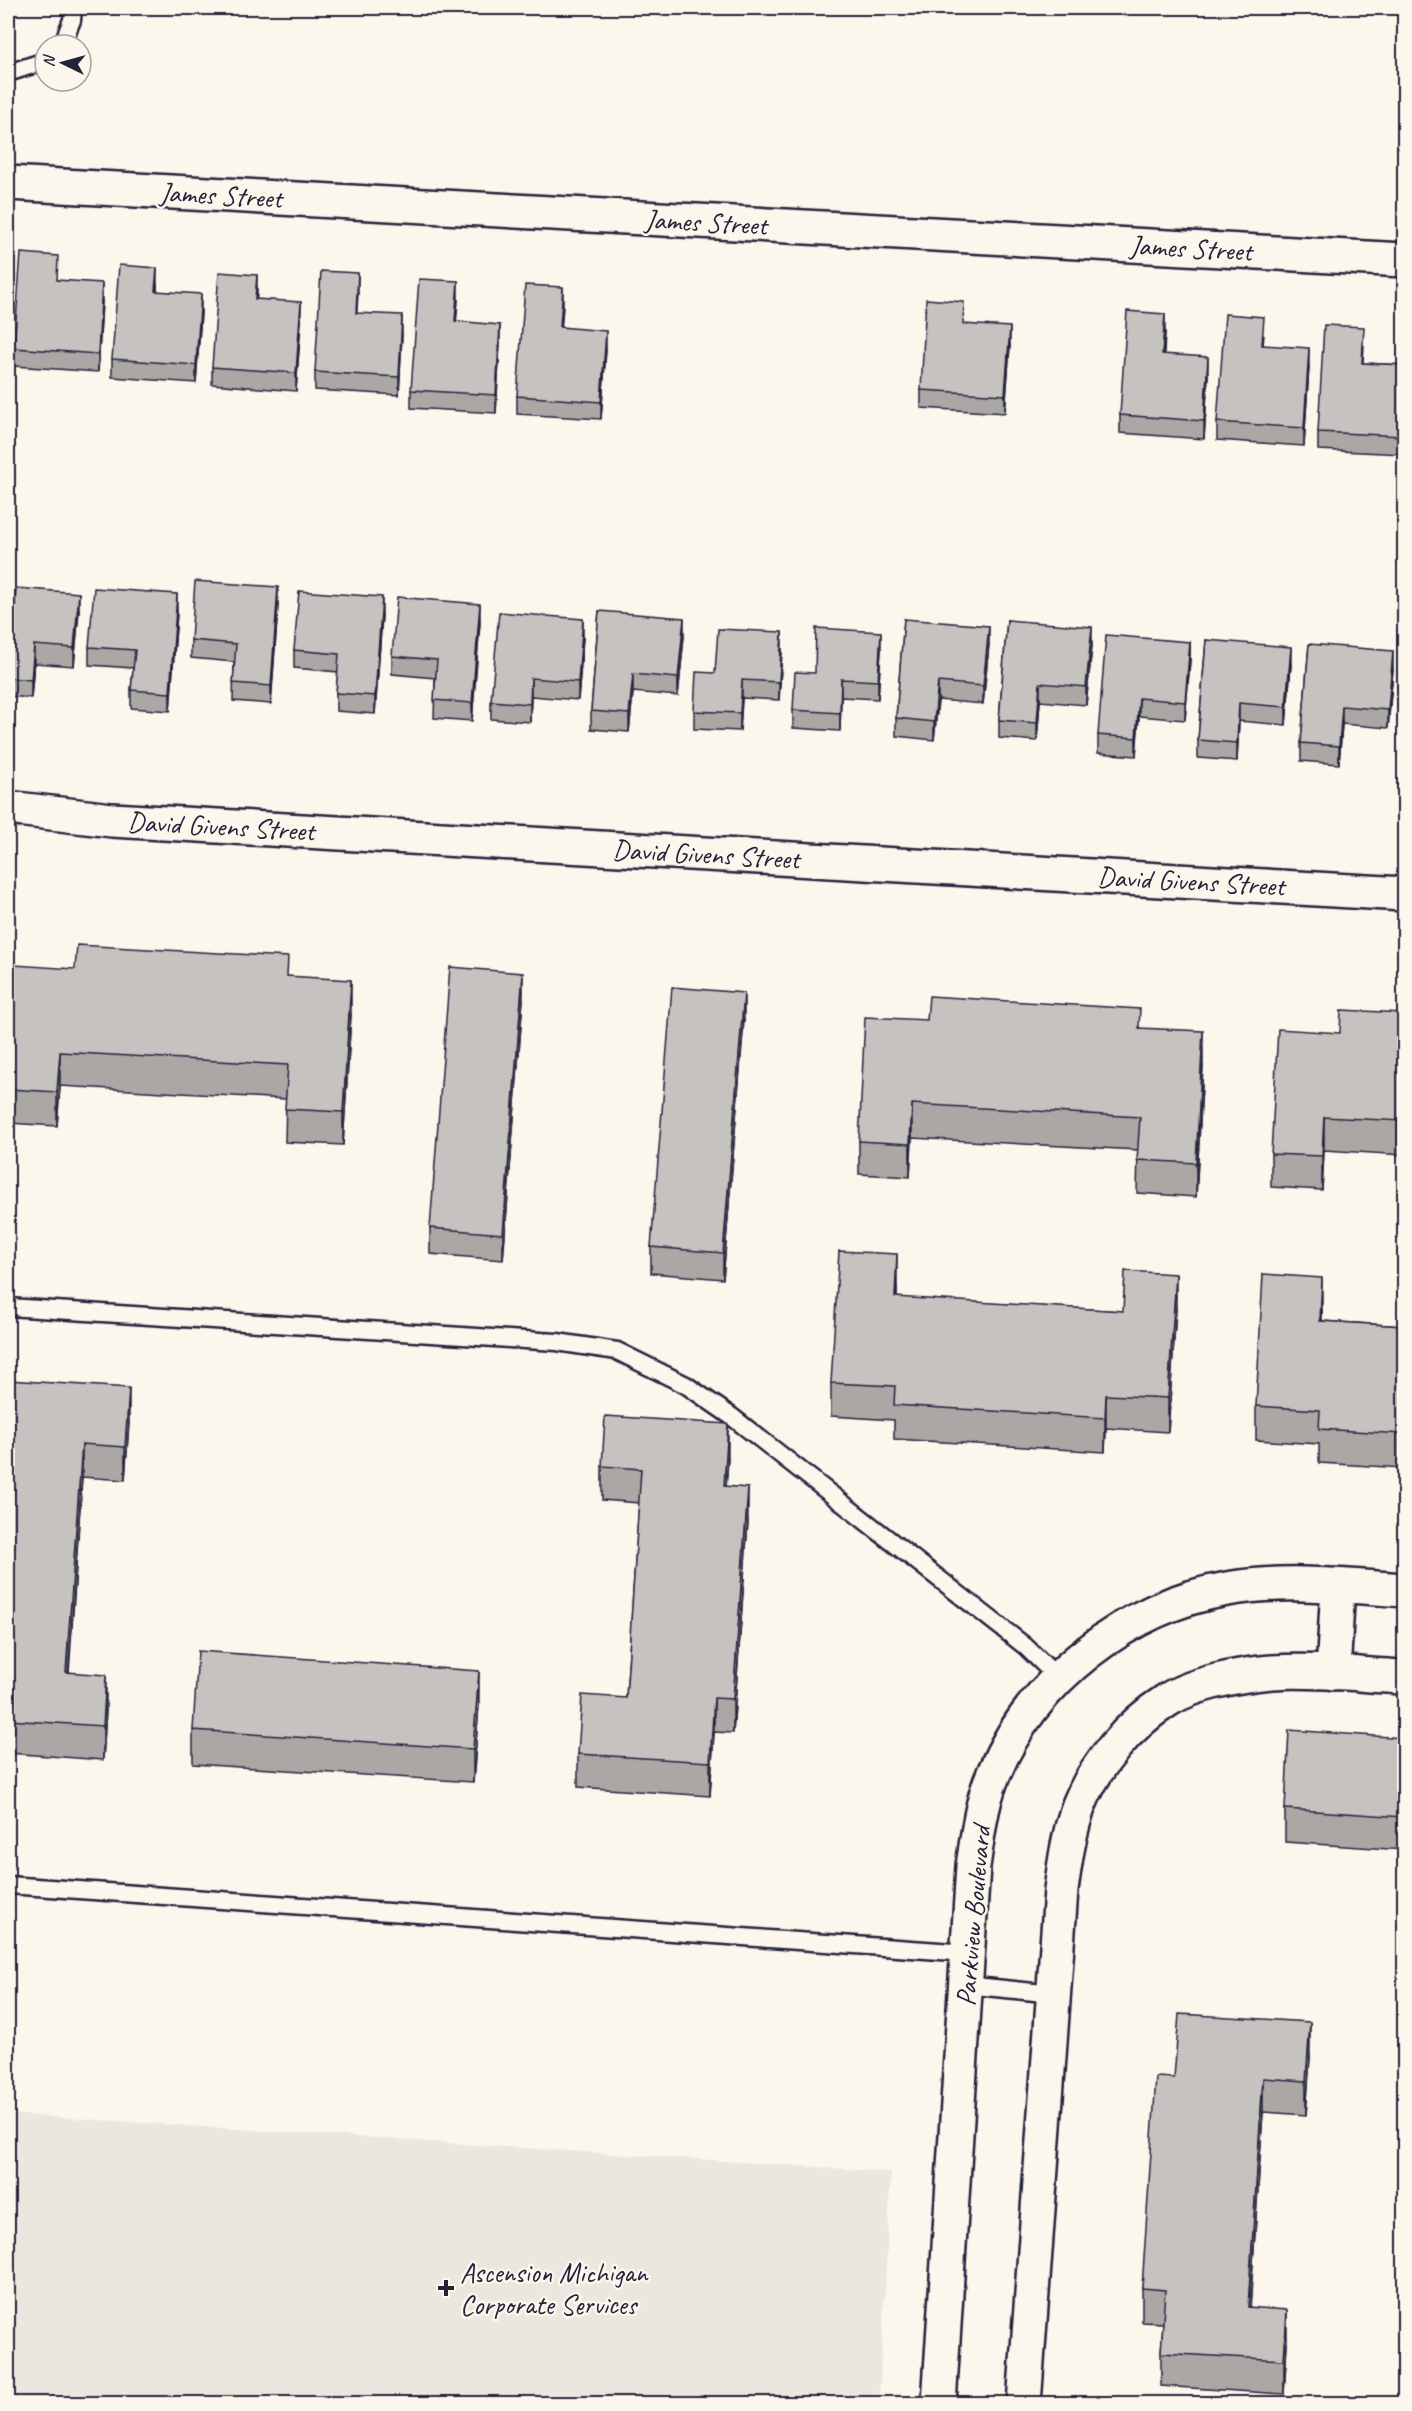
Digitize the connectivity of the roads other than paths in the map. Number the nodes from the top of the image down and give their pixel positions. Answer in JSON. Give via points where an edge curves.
{"nodes":[{"id":1,"x":73,"y":8,"type":"edge"},
{"id":2,"x":67,"y":33,"type":"edge"},
{"id":3,"x":33,"y":66,"type":"edge"},
{"id":4,"x":8,"y":73,"type":"edge"},
{"id":5,"x":8,"y":183,"type":"edge"},
{"id":6,"x":1404,"y":260,"type":"edge"},
{"id":7,"x":8,"y":808,"type":"edge"},
{"id":8,"x":1404,"y":894,"type":"edge"},
{"id":9,"x":8,"y":1306,"type":"edge"},
{"id":10,"x":1338,"y":1586,"type":"junction"},
{"id":11,"x":1404,"y":1590,"type":"edge"},
{"id":12,"x":1333,"y":1673,"type":"junction"},
{"id":13,"x":1404,"y":1677,"type":"edge"},
{"id":14,"x":1058,"y":1678,"type":"junction"},
{"id":15,"x":8,"y":1885,"type":"edge"},
{"id":16,"x":968,"y":1953,"type":"junction"},
{"id":17,"x":965,"y":1985,"type":"junction"},
{"id":18,"x":1054,"y":1994,"type":"junction"},
{"id":19,"x":939,"y":2403,"type":"edge"},
{"id":20,"x":1024,"y":2403,"type":"edge"}],
"edges":[{"from":1,"to":2,"type":"lane"},
{"from":3,"to":4,"type":"lane"},
{"from":5,"to":6,"type":"street","name":"James Street"},
{"from":7,"to":8,"type":"street","name":"David Givens Street","via":[[123,821]]},
{"from":9,"to":14,"type":"lane","via":[[557,1342],[617,1351],[686,1385],[731,1416],[1025,1646]]},
{"from":10,"to":11,"type":"street","name":"Parkview Boulevard"},
{"from":10,"to":12,"type":"street"},
{"from":10,"to":14,"type":"street","name":"Parkview Boulevard","via":[[1282,1585],[1198,1595],[1122,1629],[1085,1653]]},
{"from":12,"to":13,"type":"street"},
{"from":12,"to":18,"type":"street","via":[[1272,1672],[1219,1680],[1167,1700],[1133,1727],[1101,1763],[1080,1803],[1068,1839]]},
{"from":14,"to":16,"type":"street","name":"Parkview Boulevard","via":[[1013,1737],[994,1773],[973,1866]]},
{"from":15,"to":16,"type":"lane"},
{"from":16,"to":17,"type":"street","name":"Parkview Boulevard"},
{"from":17,"to":18,"type":"lane"},
{"from":17,"to":19,"type":"street","name":"Parkview Boulevard"},
{"from":18,"to":20,"type":"street"}]}
